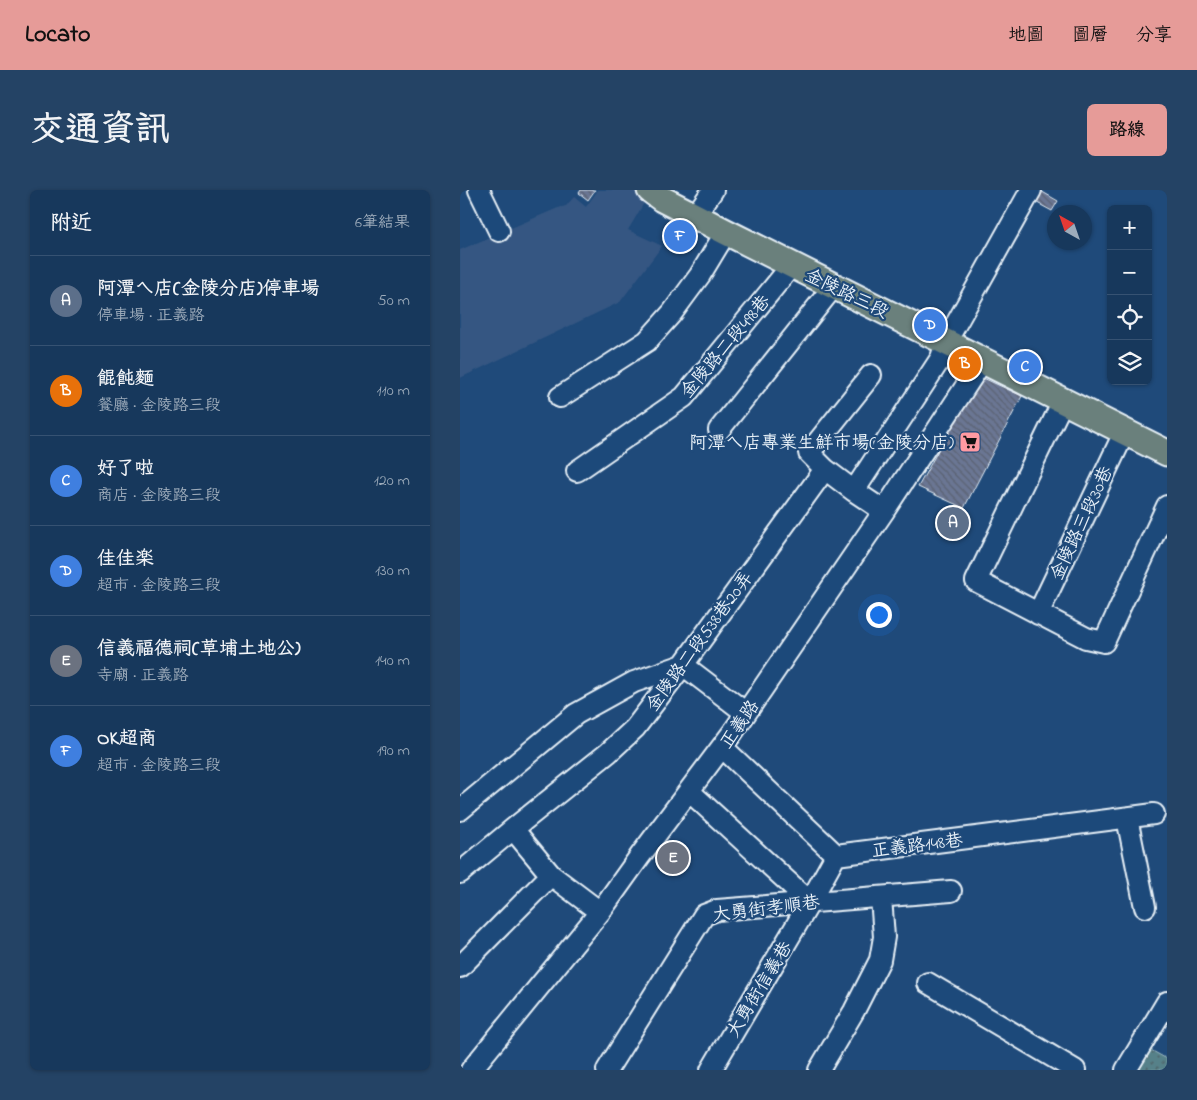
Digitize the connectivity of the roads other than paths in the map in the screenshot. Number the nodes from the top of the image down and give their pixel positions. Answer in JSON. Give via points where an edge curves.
{"nodes":[{"id":1,"x":479,"y":190,"type":"edge"},
{"id":2,"x":713,"y":190,"type":"edge"},
{"id":3,"x":1031,"y":190,"type":"edge"},
{"id":4,"x":656,"y":194,"type":"edge"},
{"id":5,"x":695,"y":216,"type":"junction"},
{"id":6,"x":498,"y":231,"type":"dead end"},
{"id":7,"x":726,"y":232,"type":"junction"},
{"id":8,"x":792,"y":265,"type":"junction"},
{"id":9,"x":834,"y":286,"type":"junction"},
{"id":10,"x":946,"y":342,"type":"junction"},
{"id":11,"x":983,"y":360,"type":"junction"},
{"id":12,"x":871,"y":375,"type":"dead end"},
{"id":13,"x":560,"y":397,"type":"dead end"},
{"id":14,"x":1063,"y":401,"type":"junction"},
{"id":15,"x":719,"y":430,"type":"dead end"},
{"id":16,"x":1124,"y":432,"type":"junction"},
{"id":17,"x":1167,"y":453,"type":"edge"},
{"id":18,"x":825,"y":469,"type":"junction"},
{"id":19,"x":578,"y":471,"type":"dead end"},
{"id":20,"x":854,"y":491,"type":"junction"},
{"id":21,"x":1167,"y":506,"type":"edge"},
{"id":22,"x":884,"y":510,"type":"junction"},
{"id":23,"x":1038,"y":614,"type":"junction"},
{"id":24,"x":683,"y":665,"type":"junction"},
{"id":25,"x":746,"y":713,"type":"junction"},
{"id":26,"x":722,"y":747,"type":"junction"},
{"id":27,"x":689,"y":791,"type":"junction"},
{"id":28,"x":460,"y":810,"type":"edge"},
{"id":29,"x":1154,"y":814,"type":"dead end"},
{"id":30,"x":1127,"y":818,"type":"junction"},
{"id":31,"x":513,"y":829,"type":"junction"},
{"id":32,"x":836,"y":855,"type":"junction"},
{"id":33,"x":460,"y":873,"type":"edge"},
{"id":34,"x":551,"y":875,"type":"junction"},
{"id":35,"x":952,"y":891,"type":"dead end"},
{"id":36,"x":881,"y":897,"type":"junction"},
{"id":37,"x":810,"y":902,"type":"junction"},
{"id":38,"x":1145,"y":906,"type":"dead end"},
{"id":39,"x":600,"y":912,"type":"junction"},
{"id":40,"x":460,"y":967,"type":"edge"},
{"id":41,"x":928,"y":982,"type":"dead end"},
{"id":42,"x":1167,"y":1002,"type":"edge"},
{"id":43,"x":470,"y":1070,"type":"edge"},
{"id":44,"x":607,"y":1070,"type":"edge"},
{"id":45,"x":711,"y":1070,"type":"edge"},
{"id":46,"x":819,"y":1070,"type":"edge"},
{"id":47,"x":1075,"y":1070,"type":"edge"},
{"id":48,"x":1126,"y":1070,"type":"edge"}],
"edges":[{"from":1,"to":6,"type":"street"},
{"from":2,"to":5,"type":"street"},
{"from":3,"to":10,"type":"street"},
{"from":4,"to":5,"type":"main road","name":"金陵路三段"},
{"from":5,"to":7,"type":"main road","name":"金陵路三段"},
{"from":7,"to":8,"type":"main road","name":"金陵路三段"},
{"from":7,"to":13,"type":"street","via":[[700,275],[647,342]]},
{"from":8,"to":9,"type":"main road","name":"金陵路三段"},
{"from":8,"to":19,"type":"street","name":"金陵路二段498巷","via":[[684,397]]},
{"from":9,"to":10,"type":"main road","name":"金陵路三段"},
{"from":9,"to":15,"type":"street"},
{"from":10,"to":11,"type":"main road","name":"金陵路三段"},
{"from":10,"to":20,"type":"street","via":[[941,358]]},
{"from":11,"to":14,"type":"main road","name":"金陵路三段"},
{"from":11,"to":22,"type":"street","name":"正義路"},
{"from":12,"to":18,"type":"street","via":[[809,453]]},
{"from":14,"to":16,"type":"main road","name":"金陵路三段"},
{"from":14,"to":23,"type":"street","via":[[976,581]]},
{"from":16,"to":17,"type":"main road","name":"金陵路三段"},
{"from":16,"to":23,"type":"street","name":"金陵路三段30巷"},
{"from":18,"to":20,"type":"street"},
{"from":18,"to":24,"type":"street","name":"金陵路二段538巷20弄"},
{"from":20,"to":22,"type":"street"},
{"from":21,"to":23,"type":"street","via":[[1104,642],[1086,638]]},
{"from":22,"to":25,"type":"street","name":"正義路"},
{"from":24,"to":25,"type":"street"},
{"from":24,"to":28,"type":"street","via":[[634,682],[576,714]]},
{"from":24,"to":31,"type":"street","name":"金陵路二段538巷20弄","via":[[635,728]]},
{"from":25,"to":26,"type":"street","name":"正義路"},
{"from":26,"to":27,"type":"street","name":"正義路"},
{"from":26,"to":32,"type":"street"},
{"from":27,"to":37,"type":"street"},
{"from":27,"to":39,"type":"street","name":"正義路"},
{"from":29,"to":30,"type":"street","name":"正義路148巷"},
{"from":30,"to":32,"type":"street","name":"正義路148巷"},
{"from":30,"to":38,"type":"street"},
{"from":31,"to":33,"type":"street","name":"金陵路二段538巷20弄"},
{"from":31,"to":34,"type":"street"},
{"from":32,"to":37,"type":"street","name":"大勇街信義巷"},
{"from":34,"to":39,"type":"street"},
{"from":34,"to":40,"type":"street"},
{"from":35,"to":36,"type":"street","name":"大勇街孝順巷"},
{"from":36,"to":37,"type":"street","name":"大勇街孝順巷"},
{"from":36,"to":46,"type":"street","via":[[884,938],[880,960]]},
{"from":37,"to":44,"type":"street","name":"大勇街孝順巷","via":[[717,910],[704,915]]},
{"from":37,"to":45,"type":"street","name":"大勇街信義巷"},
{"from":39,"to":43,"type":"street","name":"正義路"},
{"from":41,"to":47,"type":"street"},
{"from":42,"to":48,"type":"street"}]}
